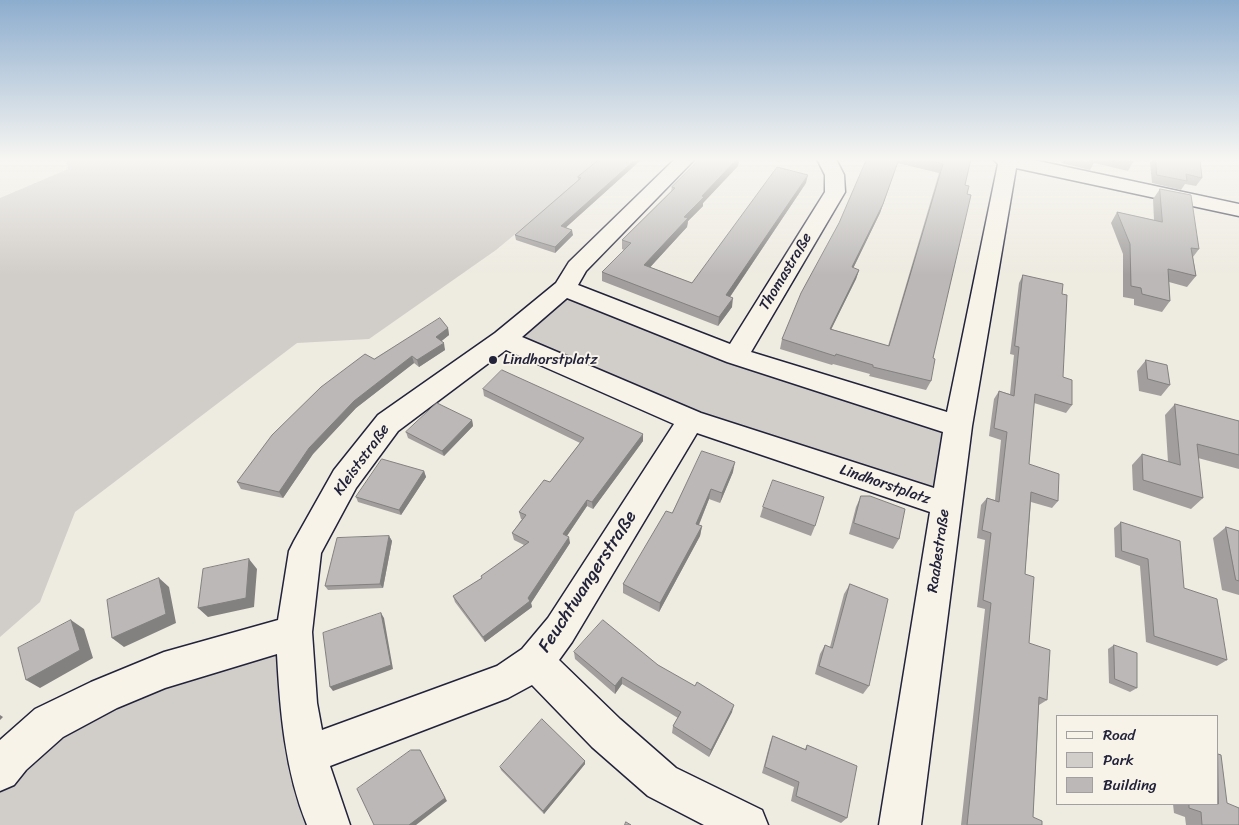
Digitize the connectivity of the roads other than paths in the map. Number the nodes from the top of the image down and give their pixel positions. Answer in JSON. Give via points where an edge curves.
{"nodes":[{"id":1,"x":647,"y":198,"type":"edge"},
{"id":2,"x":832,"y":198,"type":"edge"},
{"id":3,"x":998,"y":198,"type":"edge"},
{"id":4,"x":1180,"y":198,"type":"edge"},
{"id":5,"x":1239,"y":210,"type":"edge"},
{"id":6,"x":564,"y":288,"type":"junction"},
{"id":7,"x":504,"y":339,"type":"junction"},
{"id":8,"x":736,"y":356,"type":"junction"},
{"id":9,"x":691,"y":420,"type":"junction"},
{"id":10,"x":958,"y":426,"type":"junction"},
{"id":11,"x":946,"y":505,"type":"junction"},
{"id":12,"x":294,"y":632,"type":"junction"},
{"id":13,"x":534,"y":662,"type":"junction"},
{"id":14,"x":307,"y":755,"type":"junction"},
{"id":15,"x":0,"y":771,"type":"edge"},
{"id":16,"x":329,"y":825,"type":"edge"},
{"id":17,"x":747,"y":825,"type":"edge"},
{"id":18,"x":900,"y":825,"type":"edge"}],
"edges":[{"from":1,"to":6,"type":"street","via":[[576,267]]},
{"from":2,"to":8,"type":"street","name":"Thomastraße"},
{"from":3,"to":10,"type":"street","name":"Raabestraße"},
{"from":4,"to":5,"type":"street"},
{"from":6,"to":7,"type":"street"},
{"from":6,"to":8,"type":"street"},
{"from":7,"to":9,"type":"street","name":"Lindhorstplatz"},
{"from":7,"to":12,"type":"street","name":"Kleiststraße","via":[[388,423],[345,479],[305,551]]},
{"from":8,"to":10,"type":"street"},
{"from":9,"to":11,"type":"street","name":"Lindhorstplatz"},
{"from":9,"to":13,"type":"street","name":"Feuchtwangerstraße","via":[[560,630]]},
{"from":10,"to":11,"type":"street","name":"Raabestraße"},
{"from":11,"to":18,"type":"street","name":"Raabestraße"},
{"from":12,"to":14,"type":"street","name":"Kleiststraße","via":[[298,703]]},
{"from":12,"to":15,"type":"street","via":[[164,670],[104,695],[49,723]]},
{"from":13,"to":14,"type":"street","name":"Feuchtwangerstraße","via":[[508,680]]},
{"from":13,"to":17,"type":"street","via":[[606,733],[662,782]]},
{"from":14,"to":16,"type":"street","name":"Kleiststraße"}]}
